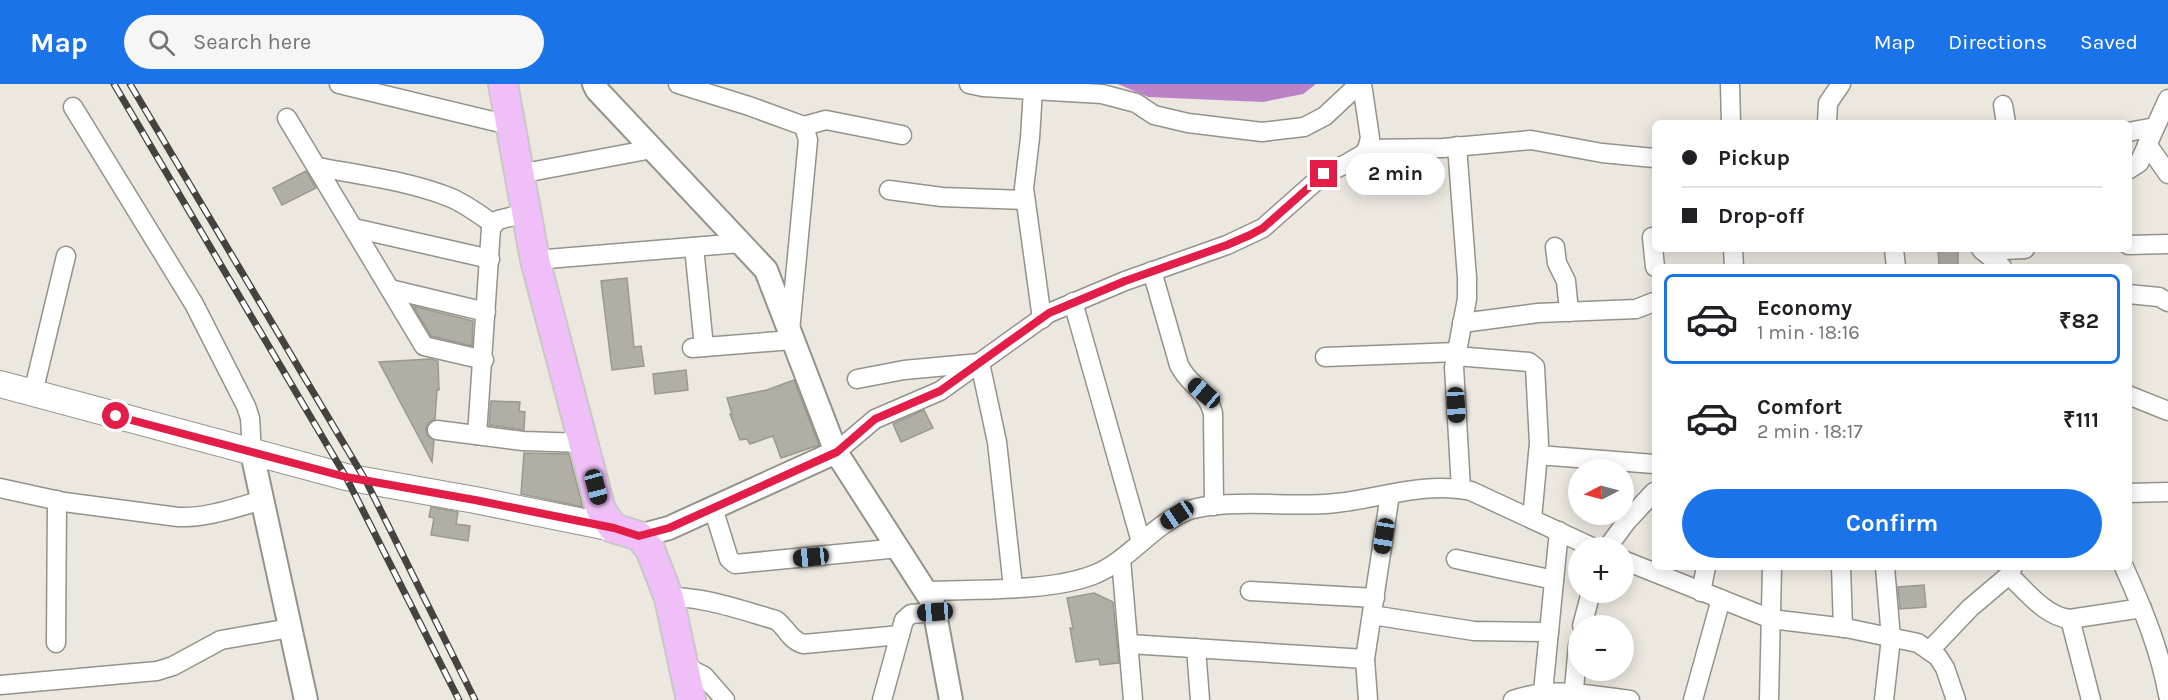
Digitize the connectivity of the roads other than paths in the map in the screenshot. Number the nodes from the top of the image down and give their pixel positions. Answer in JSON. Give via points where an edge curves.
{"nodes":[{"id":1,"x":339,"y":84,"type":"edge"},
{"id":2,"x":503,"y":84,"type":"edge"},
{"id":3,"x":594,"y":84,"type":"edge"},
{"id":4,"x":678,"y":84,"type":"edge"},
{"id":5,"x":969,"y":84,"type":"edge"},
{"id":6,"x":1360,"y":84,"type":"edge"},
{"id":7,"x":1730,"y":84,"type":"edge"},
{"id":8,"x":1841,"y":84,"type":"edge"},
{"id":9,"x":1033,"y":90,"type":"junction"},
{"id":10,"x":2168,"y":99,"type":"edge"},
{"id":11,"x":73,"y":107,"type":"dead end"},
{"id":12,"x":287,"y":118,"type":"dead end"},
{"id":13,"x":1731,"y":120,"type":"edge"},
{"id":14,"x":1827,"y":120,"type":"edge"},
{"id":15,"x":509,"y":125,"type":"junction"},
{"id":16,"x":804,"y":126,"type":"junction"},
{"id":17,"x":2155,"y":127,"type":"junction"},
{"id":18,"x":2132,"y":131,"type":"edge"},
{"id":19,"x":902,"y":135,"type":"dead end"},
{"id":20,"x":2147,"y":144,"type":"junction"},
{"id":21,"x":1457,"y":146,"type":"junction"},
{"id":22,"x":652,"y":149,"type":"junction"},
{"id":23,"x":1367,"y":149,"type":"junction"},
{"id":24,"x":1652,"y":158,"type":"edge"},
{"id":25,"x":318,"y":167,"type":"junction"},
{"id":26,"x":2132,"y":167,"type":"edge"},
{"id":27,"x":519,"y":174,"type":"junction"},
{"id":28,"x":2168,"y":174,"type":"edge"},
{"id":29,"x":889,"y":190,"type":"dead end"},
{"id":30,"x":1025,"y":200,"type":"junction"},
{"id":31,"x":526,"y":213,"type":"junction"},
{"id":32,"x":493,"y":224,"type":"junction"},
{"id":33,"x":354,"y":228,"type":"junction"},
{"id":34,"x":741,"y":243,"type":"junction"},
{"id":35,"x":2168,"y":244,"type":"edge"},
{"id":36,"x":2132,"y":245,"type":"edge"},
{"id":37,"x":694,"y":247,"type":"junction"},
{"id":38,"x":1556,"y":247,"type":"dead end"},
{"id":39,"x":2013,"y":252,"type":"edge"},
{"id":40,"x":66,"y":256,"type":"dead end"},
{"id":41,"x":1989,"y":258,"type":"edge"},
{"id":42,"x":489,"y":259,"type":"junction"},
{"id":43,"x":535,"y":260,"type":"junction"},
{"id":44,"x":1152,"y":271,"type":"junction"},
{"id":45,"x":390,"y":289,"type":"junction"},
{"id":46,"x":2132,"y":294,"type":"edge"},
{"id":47,"x":2168,"y":298,"type":"edge"},
{"id":48,"x":1073,"y":302,"type":"junction"},
{"id":49,"x":1652,"y":303,"type":"edge"},
{"id":50,"x":486,"y":312,"type":"junction"},
{"id":51,"x":1569,"y":312,"type":"junction"},
{"id":52,"x":1042,"y":319,"type":"junction"},
{"id":53,"x":1462,"y":322,"type":"junction"},
{"id":54,"x":791,"y":336,"type":"junction"},
{"id":55,"x":1456,"y":354,"type":"junction"},
{"id":56,"x":1325,"y":357,"type":"dead end"},
{"id":57,"x":483,"y":360,"type":"junction"},
{"id":58,"x":980,"y":363,"type":"junction"},
{"id":59,"x":857,"y":379,"type":"dead end"},
{"id":60,"x":0,"y":384,"type":"edge"},
{"id":61,"x":33,"y":393,"type":"junction"},
{"id":62,"x":2132,"y":397,"type":"edge"},
{"id":63,"x":2168,"y":411,"type":"edge"},
{"id":64,"x":437,"y":430,"type":"dead end"},
{"id":65,"x":477,"y":435,"type":"junction"},
{"id":66,"x":584,"y":443,"type":"junction"},
{"id":67,"x":837,"y":452,"type":"junction"},
{"id":68,"x":252,"y":453,"type":"junction"},
{"id":69,"x":1538,"y":455,"type":"junction"},
{"id":70,"x":1652,"y":464,"type":"edge"},
{"id":71,"x":0,"y":488,"type":"edge"},
{"id":72,"x":1461,"y":489,"type":"junction"},
{"id":73,"x":2168,"y":492,"type":"edge"},
{"id":74,"x":2132,"y":493,"type":"edge"},
{"id":75,"x":1390,"y":494,"type":"junction"},
{"id":76,"x":1652,"y":494,"type":"edge"},
{"id":77,"x":57,"y":500,"type":"junction"},
{"id":78,"x":262,"y":500,"type":"junction"},
{"id":79,"x":1214,"y":506,"type":"junction"},
{"id":80,"x":713,"y":508,"type":"junction"},
{"id":81,"x":1532,"y":519,"type":"junction"},
{"id":82,"x":1559,"y":531,"type":"junction"},
{"id":83,"x":626,"y":532,"type":"junction"},
{"id":84,"x":1571,"y":537,"type":"edge"},
{"id":85,"x":1615,"y":537,"type":"edge"},
{"id":86,"x":1141,"y":542,"type":"junction"},
{"id":87,"x":899,"y":548,"type":"junction"},
{"id":88,"x":1120,"y":559,"type":"junction"},
{"id":89,"x":1456,"y":559,"type":"dead end"},
{"id":90,"x":1634,"y":565,"type":"edge"},
{"id":91,"x":1705,"y":570,"type":"edge"},
{"id":92,"x":1772,"y":570,"type":"edge"},
{"id":93,"x":1841,"y":570,"type":"edge"},
{"id":94,"x":1885,"y":570,"type":"edge"},
{"id":95,"x":2125,"y":570,"type":"edge"},
{"id":96,"x":2011,"y":571,"type":"edge"},
{"id":97,"x":1554,"y":579,"type":"junction"},
{"id":98,"x":1013,"y":587,"type":"junction"},
{"id":99,"x":926,"y":591,"type":"junction"},
{"id":100,"x":1250,"y":591,"type":"dead end"},
{"id":101,"x":1701,"y":592,"type":"junction"},
{"id":102,"x":669,"y":598,"type":"junction"},
{"id":103,"x":1721,"y":599,"type":"junction"},
{"id":104,"x":1373,"y":607,"type":"junction"},
{"id":105,"x":2142,"y":608,"type":"junction"},
{"id":106,"x":935,"y":612,"type":"junction"},
{"id":107,"x":1771,"y":619,"type":"junction"},
{"id":108,"x":2070,"y":619,"type":"junction"},
{"id":109,"x":290,"y":628,"type":"junction"},
{"id":110,"x":1842,"y":628,"type":"junction"},
{"id":111,"x":1549,"y":632,"type":"junction"},
{"id":112,"x":900,"y":635,"type":"junction"},
{"id":113,"x":1891,"y":638,"type":"junction"},
{"id":114,"x":2161,"y":640,"type":"edge"},
{"id":115,"x":56,"y":643,"type":"dead end"},
{"id":116,"x":1129,"y":644,"type":"junction"},
{"id":117,"x":1196,"y":648,"type":"junction"},
{"id":118,"x":1930,"y":650,"type":"junction"},
{"id":119,"x":1365,"y":659,"type":"junction"},
{"id":120,"x":683,"y":665,"type":"junction"},
{"id":121,"x":1574,"y":681,"type":"edge"},
{"id":122,"x":0,"y":685,"type":"edge"},
{"id":123,"x":1543,"y":692,"type":"junction"},
{"id":124,"x":2168,"y":695,"type":"edge"},
{"id":125,"x":1573,"y":696,"type":"edge"},
{"id":126,"x":306,"y":700,"type":"edge"},
{"id":127,"x":690,"y":700,"type":"edge"},
{"id":128,"x":725,"y":700,"type":"edge"},
{"id":129,"x":882,"y":700,"type":"edge"},
{"id":130,"x":951,"y":700,"type":"edge"},
{"id":131,"x":1133,"y":700,"type":"edge"},
{"id":132,"x":1200,"y":700,"type":"edge"},
{"id":133,"x":1368,"y":700,"type":"edge"},
{"id":134,"x":1514,"y":700,"type":"edge"},
{"id":135,"x":1630,"y":700,"type":"edge"},
{"id":136,"x":1693,"y":700,"type":"edge"},
{"id":137,"x":1769,"y":700,"type":"edge"},
{"id":138,"x":1884,"y":700,"type":"edge"},
{"id":139,"x":1956,"y":700,"type":"edge"},
{"id":140,"x":2091,"y":700,"type":"edge"}],
"edges":[{"from":1,"to":15,"type":"street"},
{"from":2,"to":15,"type":"main road"},
{"from":3,"to":22,"type":"street"},
{"from":4,"to":16,"type":"street"},
{"from":5,"to":9,"type":"street"},
{"from":6,"to":9,"type":"street","via":[[1325,116],[1304,128],[1262,132],[1154,115],[1136,103],[1102,94]]},
{"from":6,"to":23,"type":"street","via":[[1370,138]]},
{"from":7,"to":13,"type":"street"},
{"from":8,"to":14,"type":"street","via":[[1828,103]]},
{"from":9,"to":30,"type":"street"},
{"from":10,"to":17,"type":"street"},
{"from":11,"to":68,"type":"street","via":[[194,304],[246,406]]},
{"from":12,"to":25,"type":"street"},
{"from":15,"to":27,"type":"main road"},
{"from":16,"to":19,"type":"street","via":[[826,120]]},
{"from":16,"to":54,"type":"street","via":[[808,140]]},
{"from":17,"to":18,"type":"street"},
{"from":17,"to":20,"type":"street"},
{"from":20,"to":26,"type":"street","via":[[2139,163]]},
{"from":20,"to":28,"type":"street"},
{"from":21,"to":23,"type":"street"},
{"from":21,"to":24,"type":"street","via":[[1531,140]]},
{"from":21,"to":53,"type":"street","via":[[1467,278]]},
{"from":22,"to":27,"type":"street"},
{"from":22,"to":34,"type":"street"},
{"from":23,"to":44,"type":"street","via":[[1324,174],[1263,228]]},
{"from":25,"to":32,"type":"street","via":[[388,180],[448,197]]},
{"from":25,"to":33,"type":"street"},
{"from":27,"to":31,"type":"main road"},
{"from":29,"to":30,"type":"street","via":[[942,197]]},
{"from":30,"to":52,"type":"street"},
{"from":31,"to":32,"type":"street"},
{"from":31,"to":43,"type":"main road"},
{"from":32,"to":42,"type":"street"},
{"from":33,"to":42,"type":"street"},
{"from":33,"to":45,"type":"street"},
{"from":34,"to":37,"type":"street"},
{"from":34,"to":54,"type":"street","via":[[766,270]]},
{"from":35,"to":36,"type":"street"},
{"from":37,"to":43,"type":"street"},
{"from":37,"to":54,"type":"street","via":[[698,347]]},
{"from":38,"to":51,"type":"street","via":[[1557,263],[1566,281]]},
{"from":39,"to":41,"type":"street"},
{"from":40,"to":61,"type":"street"},
{"from":42,"to":50,"type":"street"},
{"from":43,"to":66,"type":"main road"},
{"from":44,"to":48,"type":"street"},
{"from":44,"to":79,"type":"street","via":[[1179,365],[1183,374],[1204,393],[1213,413]]},
{"from":45,"to":50,"type":"street"},
{"from":45,"to":57,"type":"street","via":[[424,346]]},
{"from":46,"to":47,"type":"street"},
{"from":48,"to":52,"type":"street"},
{"from":48,"to":86,"type":"street"},
{"from":49,"to":51,"type":"street","via":[[1636,309]]},
{"from":50,"to":57,"type":"street"},
{"from":51,"to":53,"type":"street"},
{"from":52,"to":58,"type":"street"},
{"from":53,"to":55,"type":"street"},
{"from":54,"to":67,"type":"street"},
{"from":55,"to":56,"type":"street"},
{"from":55,"to":69,"type":"street","via":[[1532,363]]},
{"from":55,"to":72,"type":"street","via":[[1454,385]]},
{"from":57,"to":65,"type":"street"},
{"from":58,"to":59,"type":"street"},
{"from":58,"to":67,"type":"street","via":[[940,391],[875,419]]},
{"from":58,"to":98,"type":"street","via":[[997,442]]},
{"from":60,"to":61,"type":"main road"},
{"from":61,"to":68,"type":"main road"},
{"from":62,"to":63,"type":"street"},
{"from":64,"to":65,"type":"street"},
{"from":65,"to":66,"type":"street"},
{"from":66,"to":83,"type":"main road","via":[[601,510]]},
{"from":67,"to":80,"type":"street"},
{"from":67,"to":87,"type":"street"},
{"from":68,"to":78,"type":"street"},
{"from":68,"to":83,"type":"main road","via":[[346,477]]},
{"from":69,"to":70,"type":"street"},
{"from":69,"to":81,"type":"street"},
{"from":71,"to":77,"type":"street"},
{"from":72,"to":75,"type":"street","via":[[1425,488]]},
{"from":72,"to":81,"type":"street"},
{"from":73,"to":74,"type":"street"},
{"from":75,"to":79,"type":"street","via":[[1335,504]]},
{"from":75,"to":104,"type":"street"},
{"from":76,"to":85,"type":"street"},
{"from":77,"to":78,"type":"street","via":[[196,517]]},
{"from":77,"to":115,"type":"street"},
{"from":78,"to":109,"type":"street"},
{"from":79,"to":86,"type":"street","via":[[1177,515]]},
{"from":80,"to":83,"type":"street","via":[[669,528]]},
{"from":80,"to":87,"type":"street","via":[[729,559],[735,564]]},
{"from":81,"to":82,"type":"street"},
{"from":82,"to":84,"type":"street"},
{"from":82,"to":97,"type":"street"},
{"from":83,"to":102,"type":"main road","via":[[650,549]]},
{"from":86,"to":88,"type":"street"},
{"from":87,"to":99,"type":"street"},
{"from":88,"to":98,"type":"street","via":[[1094,575]]},
{"from":88,"to":116,"type":"street"},
{"from":89,"to":97,"type":"street"},
{"from":90,"to":101,"type":"street"},
{"from":91,"to":101,"type":"street"},
{"from":92,"to":107,"type":"street"},
{"from":93,"to":110,"type":"street"},
{"from":94,"to":113,"type":"street"},
{"from":95,"to":105,"type":"street"},
{"from":96,"to":108,"type":"street","via":[[2051,614]]},
{"from":96,"to":118,"type":"street"},
{"from":97,"to":111,"type":"street"},
{"from":98,"to":99,"type":"street"},
{"from":99,"to":106,"type":"street"},
{"from":100,"to":104,"type":"street"},
{"from":101,"to":103,"type":"street"},
{"from":102,"to":112,"type":"street","via":[[694,599],[776,620],[794,640],[804,644]]},
{"from":102,"to":120,"type":"main road"},
{"from":103,"to":107,"type":"street"},
{"from":103,"to":136,"type":"street"},
{"from":104,"to":111,"type":"street","via":[[1473,631]]},
{"from":104,"to":119,"type":"street"},
{"from":105,"to":108,"type":"street"},
{"from":105,"to":114,"type":"street"},
{"from":106,"to":112,"type":"street","via":[[907,616]]},
{"from":106,"to":130,"type":"street"},
{"from":107,"to":110,"type":"street"},
{"from":107,"to":137,"type":"street"},
{"from":108,"to":140,"type":"street"},
{"from":109,"to":122,"type":"street","via":[[221,640],[157,671]]},
{"from":109,"to":126,"type":"street"},
{"from":110,"to":113,"type":"street"},
{"from":111,"to":123,"type":"street"},
{"from":112,"to":129,"type":"street"},
{"from":113,"to":118,"type":"street","via":[[1918,643]]},
{"from":113,"to":138,"type":"street"},
{"from":114,"to":124,"type":"street"},
{"from":116,"to":117,"type":"street"},
{"from":116,"to":131,"type":"street"},
{"from":117,"to":119,"type":"street"},
{"from":117,"to":132,"type":"street"},
{"from":118,"to":139,"type":"street","via":[[1945,668]]},
{"from":119,"to":133,"type":"street"},
{"from":120,"to":127,"type":"main road"},
{"from":120,"to":128,"type":"street","via":[[704,676]]},
{"from":121,"to":125,"type":"street"},
{"from":123,"to":125,"type":"street"},
{"from":123,"to":134,"type":"street"},
{"from":125,"to":135,"type":"street"}]}
